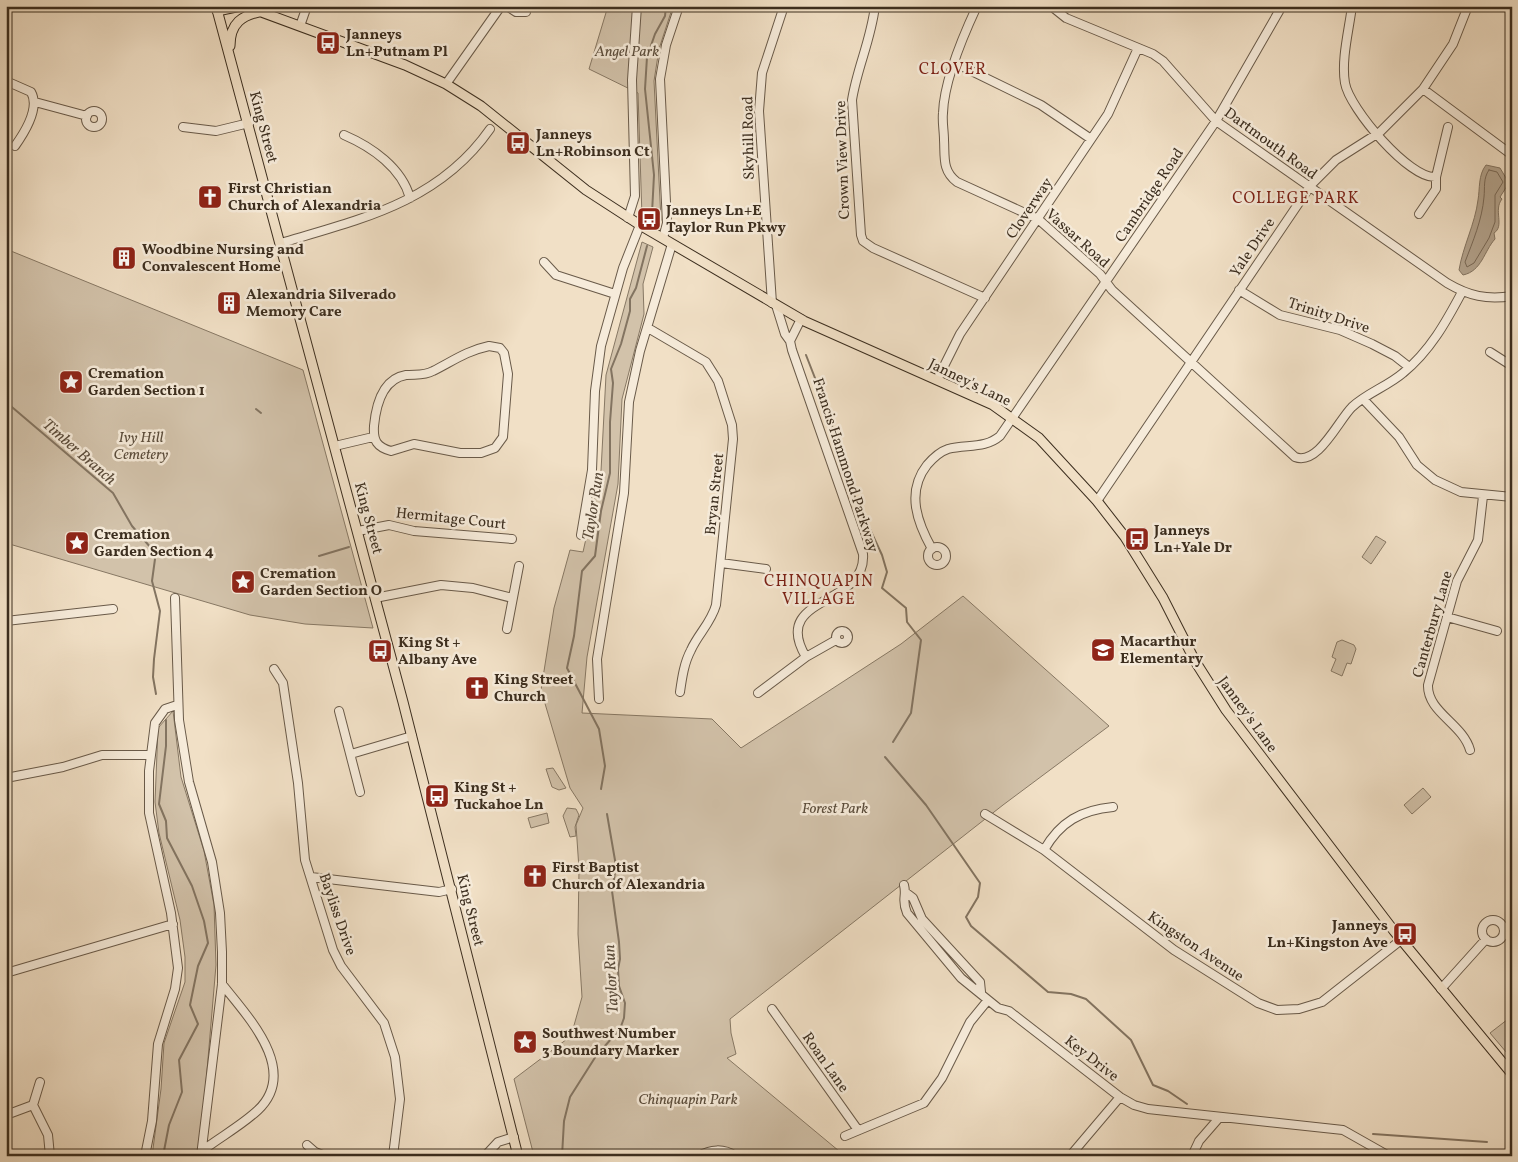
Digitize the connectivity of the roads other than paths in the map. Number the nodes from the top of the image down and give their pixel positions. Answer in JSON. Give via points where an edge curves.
{"nodes":[{"id":1,"x":247,"y":6,"type":"edge"},
{"id":2,"x":307,"y":6,"type":"edge"},
{"id":3,"x":501,"y":6,"type":"edge"},
{"id":4,"x":507,"y":6,"type":"edge"},
{"id":5,"x":637,"y":6,"type":"edge"},
{"id":6,"x":679,"y":6,"type":"edge"},
{"id":7,"x":784,"y":6,"type":"edge"},
{"id":8,"x":876,"y":6,"type":"edge"},
{"id":9,"x":978,"y":6,"type":"edge"},
{"id":10,"x":1051,"y":6,"type":"edge"},
{"id":11,"x":1282,"y":6,"type":"edge"},
{"id":12,"x":1352,"y":6,"type":"edge"},
{"id":13,"x":1468,"y":6,"type":"edge"},
{"id":14,"x":217,"y":9,"type":"edge"},
{"id":15,"x":263,"y":11,"type":"junction"},
{"id":16,"x":526,"y":12,"type":"dead end"},
{"id":17,"x":300,"y":26,"type":"junction"},
{"id":18,"x":1138,"y":48,"type":"junction"},
{"id":19,"x":230,"y":55,"type":"junction"},
{"id":20,"x":955,"y":63,"type":"junction"},
{"id":21,"x":6,"y":81,"type":"edge"},
{"id":22,"x":446,"y":84,"type":"junction"},
{"id":23,"x":1423,"y":89,"type":"junction"},
{"id":24,"x":35,"y":102,"type":"junction"},
{"id":25,"x":87,"y":116,"type":"dead end"},
{"id":26,"x":1216,"y":121,"type":"junction"},
{"id":27,"x":248,"y":123,"type":"junction"},
{"id":28,"x":182,"y":127,"type":"dead end"},
{"id":29,"x":1448,"y":127,"type":"dead end"},
{"id":30,"x":490,"y":129,"type":"dead end"},
{"id":31,"x":1376,"y":134,"type":"junction"},
{"id":32,"x":344,"y":135,"type":"dead end"},
{"id":33,"x":1091,"y":139,"type":"junction"},
{"id":34,"x":15,"y":146,"type":"dead end"},
{"id":35,"x":1512,"y":155,"type":"edge"},
{"id":36,"x":1436,"y":177,"type":"junction"},
{"id":37,"x":1310,"y":188,"type":"junction"},
{"id":38,"x":410,"y":198,"type":"junction"},
{"id":39,"x":1419,"y":214,"type":"dead end"},
{"id":40,"x":628,"y":218,"type":"junction"},
{"id":41,"x":1038,"y":218,"type":"junction"},
{"id":42,"x":640,"y":226,"type":"junction"},
{"id":43,"x":663,"y":238,"type":"junction"},
{"id":44,"x":281,"y":243,"type":"junction"},
{"id":45,"x":672,"y":244,"type":"junction"},
{"id":46,"x":544,"y":262,"type":"dead end"},
{"id":47,"x":1106,"y":282,"type":"junction"},
{"id":48,"x":1239,"y":290,"type":"junction"},
{"id":49,"x":1462,"y":292,"type":"junction"},
{"id":50,"x":615,"y":294,"type":"junction"},
{"id":51,"x":1512,"y":296,"type":"edge"},
{"id":52,"x":985,"y":298,"type":"junction"},
{"id":53,"x":774,"y":304,"type":"junction"},
{"id":54,"x":801,"y":319,"type":"junction"},
{"id":55,"x":648,"y":328,"type":"junction"},
{"id":56,"x":790,"y":341,"type":"junction"},
{"id":57,"x":1490,"y":352,"type":"dead end"},
{"id":58,"x":1192,"y":361,"type":"junction"},
{"id":59,"x":1512,"y":366,"type":"edge"},
{"id":60,"x":1409,"y":367,"type":"junction"},
{"id":61,"x":937,"y":380,"type":"junction"},
{"id":62,"x":1362,"y":399,"type":"junction"},
{"id":63,"x":1013,"y":418,"type":"junction"},
{"id":64,"x":373,"y":437,"type":"junction"},
{"id":65,"x":335,"y":446,"type":"junction"},
{"id":66,"x":1483,"y":496,"type":"junction"},
{"id":67,"x":1512,"y":497,"type":"edge"},
{"id":68,"x":1097,"y":501,"type":"junction"},
{"id":69,"x":358,"y":531,"type":"junction"},
{"id":70,"x":581,"y":535,"type":"dead end"},
{"id":71,"x":512,"y":539,"type":"dead end"},
{"id":72,"x":932,"y":548,"type":"dead end"},
{"id":73,"x":721,"y":563,"type":"junction"},
{"id":74,"x":519,"y":566,"type":"dead end"},
{"id":75,"x":766,"y":569,"type":"dead end"},
{"id":76,"x":175,"y":598,"type":"dead end"},
{"id":77,"x":375,"y":598,"type":"junction"},
{"id":78,"x":512,"y":598,"type":"junction"},
{"id":79,"x":114,"y":609,"type":"dead end"},
{"id":80,"x":1447,"y":617,"type":"junction"},
{"id":81,"x":6,"y":621,"type":"edge"},
{"id":82,"x":507,"y":629,"type":"dead end"},
{"id":83,"x":1497,"y":632,"type":"dead end"},
{"id":84,"x":836,"y":640,"type":"dead end"},
{"id":85,"x":806,"y":657,"type":"junction"},
{"id":86,"x":274,"y":669,"type":"dead end"},
{"id":87,"x":680,"y":692,"type":"dead end"},
{"id":88,"x":758,"y":693,"type":"dead end"},
{"id":89,"x":598,"y":700,"type":"dead end"},
{"id":90,"x":177,"y":705,"type":"junction"},
{"id":91,"x":338,"y":711,"type":"dead end"},
{"id":92,"x":412,"y":736,"type":"junction"},
{"id":93,"x":1470,"y":750,"type":"dead end"},
{"id":94,"x":351,"y":754,"type":"junction"},
{"id":95,"x":150,"y":755,"type":"junction"},
{"id":96,"x":6,"y":778,"type":"edge"},
{"id":97,"x":360,"y":792,"type":"dead end"},
{"id":98,"x":1113,"y":807,"type":"dead end"},
{"id":99,"x":985,"y":814,"type":"dead end"},
{"id":100,"x":1044,"y":850,"type":"junction"},
{"id":101,"x":311,"y":877,"type":"junction"},
{"id":102,"x":452,"y":889,"type":"junction"},
{"id":103,"x":173,"y":924,"type":"junction"},
{"id":104,"x":1486,"y":939,"type":"dead end"},
{"id":105,"x":1401,"y":940,"type":"junction"},
{"id":106,"x":6,"y":973,"type":"edge"},
{"id":107,"x":222,"y":984,"type":"junction"},
{"id":108,"x":1441,"y":989,"type":"junction"},
{"id":109,"x":981,"y":992,"type":"junction"},
{"id":110,"x":988,"y":1000,"type":"junction"},
{"id":111,"x":772,"y":1008,"type":"dead end"},
{"id":112,"x":1512,"y":1074,"type":"edge"},
{"id":113,"x":40,"y":1082,"type":"dead end"},
{"id":114,"x":1120,"y":1097,"type":"junction"},
{"id":115,"x":33,"y":1104,"type":"junction"},
{"id":116,"x":6,"y":1115,"type":"edge"},
{"id":117,"x":1218,"y":1118,"type":"junction"},
{"id":118,"x":858,"y":1130,"type":"junction"},
{"id":119,"x":845,"y":1136,"type":"dead end"},
{"id":120,"x":514,"y":1137,"type":"junction"},
{"id":121,"x":307,"y":1145,"type":"dead end"},
{"id":122,"x":202,"y":1153,"type":"edge"},
{"id":123,"x":50,"y":1156,"type":"edge"},
{"id":124,"x":145,"y":1156,"type":"edge"},
{"id":125,"x":325,"y":1156,"type":"edge"},
{"id":126,"x":393,"y":1156,"type":"edge"},
{"id":127,"x":485,"y":1156,"type":"edge"},
{"id":128,"x":518,"y":1156,"type":"edge"},
{"id":129,"x":699,"y":1156,"type":"edge"},
{"id":130,"x":734,"y":1156,"type":"edge"},
{"id":131,"x":1070,"y":1156,"type":"edge"},
{"id":132,"x":1192,"y":1156,"type":"edge"},
{"id":133,"x":1388,"y":1156,"type":"edge"}],
"edges":[{"from":1,"to":14,"type":"main road","name":"Janney's Lane"},
{"from":1,"to":15,"type":"main road","name":"Janney's Lane"},
{"from":2,"to":17,"type":"street"},
{"from":3,"to":22,"type":"street"},
{"from":4,"to":16,"type":"street","via":[[516,12]]},
{"from":5,"to":40,"type":"street","via":[[632,80],[635,196]]},
{"from":6,"to":43,"type":"street","via":[[666,45],[660,79],[667,223]]},
{"from":7,"to":53,"type":"street","name":"Skyhill Road","via":[[762,73],[758,111]]},
{"from":8,"to":52,"type":"street","name":"Crown View Drive","via":[[870,41],[852,100],[863,241]]},
{"from":9,"to":20,"type":"street","name":"Vassar Road"},
{"from":10,"to":18,"type":"street","name":"Dartmouth Road","via":[[1066,18]]},
{"from":11,"to":26,"type":"street","name":"Cambridge Road"},
{"from":12,"to":31,"type":"street","via":[[1345,83],[1348,94]]},
{"from":13,"to":23,"type":"street","name":"Yale Drive","via":[[1453,44]]},
{"from":14,"to":19,"type":"main road","name":"King Street"},
{"from":15,"to":17,"type":"main road","name":"Janney's Lane"},
{"from":15,"to":19,"type":"main road","via":[[236,23],[231,33]]},
{"from":17,"to":22,"type":"main road","name":"Janney's Lane","via":[[405,65]]},
{"from":18,"to":26,"type":"street","name":"Dartmouth Road","via":[[1163,61]]},
{"from":18,"to":33,"type":"street","name":"Cloverway","via":[[1116,99]]},
{"from":19,"to":27,"type":"main road","name":"King Street"},
{"from":20,"to":33,"type":"street","via":[[1041,105]]},
{"from":20,"to":41,"type":"street","name":"Vassar Road","via":[[942,113],[946,170],[957,182]]},
{"from":21,"to":24,"type":"street","via":[[31,92]]},
{"from":22,"to":40,"type":"main road","name":"Janney's Lane","via":[[481,106],[563,173]]},
{"from":23,"to":31,"type":"street","name":"Yale Drive"},
{"from":23,"to":35,"type":"street"},
{"from":24,"to":25,"type":"street"},
{"from":24,"to":34,"type":"street","via":[[25,132]]},
{"from":26,"to":37,"type":"street","name":"Dartmouth Road"},
{"from":26,"to":47,"type":"street","name":"Cambridge Road"},
{"from":27,"to":28,"type":"street","via":[[216,132]]},
{"from":27,"to":44,"type":"main road","name":"King Street"},
{"from":29,"to":36,"type":"street"},
{"from":30,"to":38,"type":"street","via":[[453,171],[434,186]]},
{"from":31,"to":36,"type":"street","via":[[1392,153],[1428,177]]},
{"from":31,"to":37,"type":"street","name":"Yale Drive","via":[[1336,160]]},
{"from":32,"to":38,"type":"street","via":[[361,142],[388,164],[407,188]]},
{"from":33,"to":41,"type":"street","name":"Cloverway"},
{"from":36,"to":39,"type":"street","via":[[1435,193]]},
{"from":37,"to":48,"type":"street","name":"Yale Drive"},
{"from":37,"to":49,"type":"street","name":"Dartmouth Road"},
{"from":38,"to":44,"type":"street","via":[[377,213]]},
{"from":40,"to":42,"type":"main road","name":"Janney's Lane"},
{"from":41,"to":47,"type":"street","name":"Vassar Road"},
{"from":41,"to":52,"type":"street","name":"Cloverway"},
{"from":42,"to":43,"type":"main road","name":"Janney's Lane"},
{"from":42,"to":50,"type":"street"},
{"from":43,"to":45,"type":"main road","name":"Janney's Lane"},
{"from":44,"to":65,"type":"main road","name":"King Street"},
{"from":45,"to":53,"type":"main road","name":"Janney's Lane"},
{"from":45,"to":55,"type":"street"},
{"from":46,"to":50,"type":"street","via":[[556,275]]},
{"from":47,"to":58,"type":"street","name":"Vassar Road"},
{"from":47,"to":63,"type":"street","name":"Cambridge Road"},
{"from":48,"to":58,"type":"street","name":"Yale Drive"},
{"from":48,"to":60,"type":"street","name":"Trinity Drive","via":[[1280,315],[1340,330],[1395,356]]},
{"from":49,"to":51,"type":"street","name":"Dartmouth Road","via":[[1486,298]]},
{"from":49,"to":60,"type":"street","via":[[1429,347]]},
{"from":50,"to":70,"type":"street","via":[[597,366],[592,470]]},
{"from":52,"to":61,"type":"street","name":"Cloverway","via":[[960,334]]},
{"from":53,"to":54,"type":"main road","name":"Janney's Lane"},
{"from":53,"to":56,"type":"street","name":"Francis Hammond Parkway"},
{"from":54,"to":56,"type":"street"},
{"from":54,"to":61,"type":"main road","name":"Janney's Lane"},
{"from":55,"to":73,"type":"street","name":"Bryan Street","via":[[706,362],[718,381],[734,433]]},
{"from":55,"to":89,"type":"street","via":[[628,402],[624,493],[597,659]]},
{"from":56,"to":85,"type":"street","name":"Francis Hammond Parkway","via":[[863,554],[856,580],[808,610],[801,620],[796,637]]},
{"from":57,"to":59,"type":"street"},
{"from":58,"to":62,"type":"street","name":"Vassar Road","via":[[1295,457],[1304,458],[1315,453]]},
{"from":58,"to":68,"type":"street","name":"Yale Drive"},
{"from":60,"to":62,"type":"street"},
{"from":61,"to":63,"type":"main road","name":"Janney's Lane","via":[[993,405]]},
{"from":62,"to":66,"type":"street","via":[[1399,438],[1426,474],[1440,484]]},
{"from":63,"to":68,"type":"main road","name":"Janney's Lane","via":[[1049,449]]},
{"from":63,"to":72,"type":"street","name":"Cambridge Road","via":[[996,440],[945,450],[924,469],[914,500]]},
{"from":64,"to":64,"type":"street","via":[[391,452],[414,444],[460,453],[481,453],[495,448],[502,437],[509,385],[504,353],[493,346],[481,348],[458,356],[425,375],[396,378],[380,398]]},
{"from":64,"to":65,"type":"street"},
{"from":65,"to":69,"type":"main road","name":"King Street"},
{"from":66,"to":67,"type":"street"},
{"from":66,"to":80,"type":"street","name":"Canterbury Lane","via":[[1478,540],[1460,571]]},
{"from":68,"to":105,"type":"main road","name":"Janney's Lane","via":[[1148,572],[1210,686]]},
{"from":69,"to":71,"type":"street","name":"Hermitage Court","via":[[389,525],[414,531]]},
{"from":69,"to":77,"type":"main road","name":"King Street"},
{"from":73,"to":75,"type":"street"},
{"from":73,"to":87,"type":"street","name":"Bryan Street","via":[[714,613],[691,649]]},
{"from":74,"to":78,"type":"street"},
{"from":76,"to":90,"type":"street"},
{"from":77,"to":78,"type":"street","via":[[441,585],[473,588]]},
{"from":77,"to":92,"type":"main road","name":"King Street"},
{"from":78,"to":82,"type":"street"},
{"from":79,"to":81,"type":"street"},
{"from":80,"to":83,"type":"street"},
{"from":80,"to":93,"type":"street","name":"Canterbury Lane","via":[[1428,693],[1438,709],[1460,730]]},
{"from":84,"to":85,"type":"street"},
{"from":85,"to":88,"type":"street"},
{"from":86,"to":101,"type":"street","name":"Bayliss Drive","via":[[283,683],[298,783],[305,860]]},
{"from":90,"to":95,"type":"street","via":[[165,708],[158,717],[152,732]]},
{"from":90,"to":107,"type":"street","via":[[189,782],[212,862],[220,921]]},
{"from":91,"to":94,"type":"street"},
{"from":92,"to":94,"type":"street"},
{"from":92,"to":102,"type":"main road","name":"King Street"},
{"from":94,"to":97,"type":"street"},
{"from":95,"to":96,"type":"street","via":[[102,755],[63,767]]},
{"from":95,"to":103,"type":"street","via":[[149,813]]},
{"from":98,"to":100,"type":"street","via":[[1069,820],[1057,830]]},
{"from":99,"to":100,"type":"street","name":"Kingston Avenue"},
{"from":100,"to":105,"type":"street","name":"Kingston Avenue","via":[[1174,950],[1258,1003],[1277,1010],[1299,1010],[1322,1002]]},
{"from":101,"to":102,"type":"street","via":[[440,892]]},
{"from":101,"to":126,"type":"street","name":"Bayliss Drive","via":[[333,950],[341,966],[384,1023],[395,1056],[400,1099]]},
{"from":102,"to":120,"type":"main road","name":"King Street"},
{"from":103,"to":106,"type":"street"},
{"from":103,"to":124,"type":"street","via":[[178,971],[158,1044],[152,1121]]},
{"from":104,"to":108,"type":"street"},
{"from":105,"to":108,"type":"main road","name":"Janney's Lane"},
{"from":107,"to":122,"type":"street"},
{"from":107,"to":122,"type":"street","via":[[268,1049],[272,1058],[273,1080],[258,1110]]},
{"from":108,"to":112,"type":"main road","name":"Janney's Lane"},
{"from":109,"to":109,"type":"street","via":[[960,978],[915,926],[902,902],[905,888],[922,918],[980,982]]},
{"from":109,"to":110,"type":"street"},
{"from":110,"to":114,"type":"street","name":"Key Drive","via":[[1009,1012]]},
{"from":110,"to":118,"type":"street","via":[[970,1022],[942,1078],[924,1103]]},
{"from":111,"to":118,"type":"street","name":"Roan Lane"},
{"from":113,"to":115,"type":"street"},
{"from":114,"to":117,"type":"street","name":"Key Drive","via":[[1148,1109]]},
{"from":114,"to":131,"type":"street"},
{"from":115,"to":116,"type":"street"},
{"from":115,"to":123,"type":"street","via":[[46,1129]]},
{"from":117,"to":132,"type":"street","via":[[1199,1141]]},
{"from":117,"to":133,"type":"street","name":"Key Drive","via":[[1343,1130]]},
{"from":118,"to":119,"type":"street"},
{"from":120,"to":127,"type":"street","via":[[498,1142]]},
{"from":120,"to":128,"type":"main road","name":"King Street"},
{"from":121,"to":125,"type":"street"},
{"from":129,"to":130,"type":"street","via":[[722,1150]]}]}
